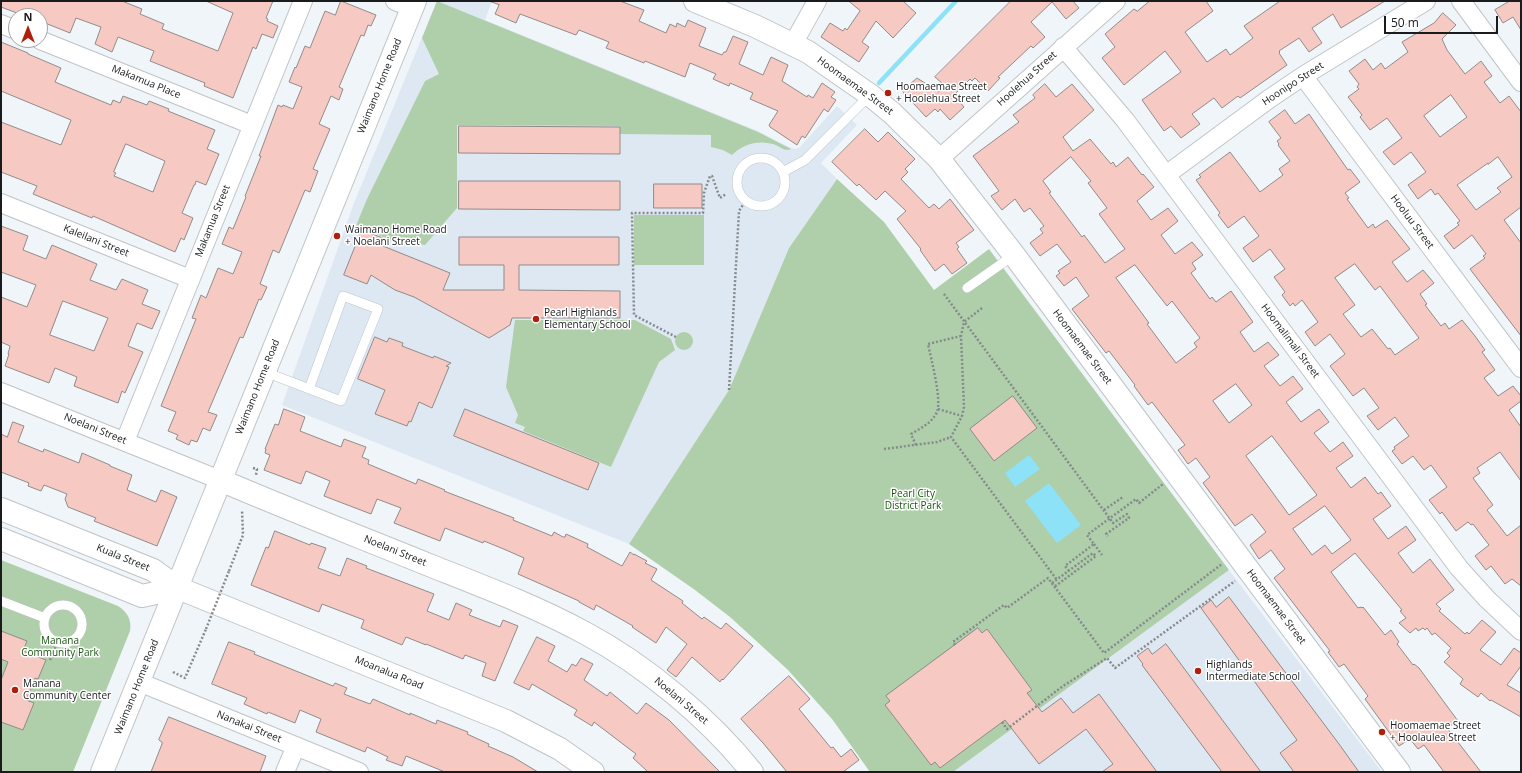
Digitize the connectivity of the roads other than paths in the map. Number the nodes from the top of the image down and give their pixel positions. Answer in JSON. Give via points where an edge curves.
{"nodes":[{"id":1,"x":303,"y":1,"type":"edge"},
{"id":2,"x":695,"y":1,"type":"edge"},
{"id":3,"x":817,"y":1,"type":"edge"},
{"id":4,"x":1116,"y":1,"type":"edge"},
{"id":5,"x":1426,"y":1,"type":"edge"},
{"id":6,"x":1460,"y":1,"type":"edge"},
{"id":7,"x":407,"y":3,"type":"edge"},
{"id":8,"x":48,"y":43,"type":"edge"},
{"id":9,"x":793,"y":44,"type":"junction"},
{"id":10,"x":1062,"y":47,"type":"junction"},
{"id":11,"x":1303,"y":76,"type":"junction"},
{"id":12,"x":1521,"y":82,"type":"edge"},
{"id":13,"x":870,"y":95,"type":"junction"},
{"id":14,"x":252,"y":125,"type":"junction"},
{"id":15,"x":939,"y":159,"type":"junction"},
{"id":16,"x":783,"y":172,"type":"junction"},
{"id":17,"x":1166,"y":175,"type":"junction"},
{"id":18,"x":1,"y":203,"type":"edge"},
{"id":19,"x":1014,"y":255,"type":"junction"},
{"id":20,"x":190,"y":279,"type":"junction"},
{"id":21,"x":967,"y":288,"type":"dead end"},
{"id":22,"x":1521,"y":368,"type":"edge"},
{"id":23,"x":264,"y":372,"type":"junction"},
{"id":24,"x":309,"y":389,"type":"junction"},
{"id":25,"x":1,"y":392,"type":"edge"},
{"id":26,"x":125,"y":441,"type":"junction"},
{"id":27,"x":220,"y":480,"type":"junction"},
{"id":28,"x":1,"y":509,"type":"edge"},
{"id":29,"x":1,"y":539,"type":"edge"},
{"id":30,"x":178,"y":588,"type":"junction"},
{"id":31,"x":1,"y":601,"type":"edge"},
{"id":32,"x":45,"y":618,"type":"junction"},
{"id":33,"x":1521,"y":631,"type":"edge"},
{"id":34,"x":139,"y":682,"type":"junction"},
{"id":35,"x":296,"y":746,"type":"junction"},
{"id":36,"x":102,"y":772,"type":"edge"},
{"id":37,"x":285,"y":772,"type":"edge"},
{"id":38,"x":359,"y":772,"type":"edge"},
{"id":39,"x":593,"y":772,"type":"edge"},
{"id":40,"x":752,"y":772,"type":"edge"},
{"id":41,"x":1399,"y":772,"type":"edge"}],
"edges":[{"from":1,"to":14,"type":"street","name":"Makamua Street"},
{"from":2,"to":9,"type":"street","name":"Hoomaemae Street"},
{"from":3,"to":9,"type":"street"},
{"from":4,"to":10,"type":"street","name":"Hoolehua Street"},
{"from":5,"to":11,"type":"street","name":"Hoonipo Street"},
{"from":6,"to":12,"type":"street"},
{"from":7,"to":23,"type":"street","name":"Waimano Home Road"},
{"from":8,"to":14,"type":"street","name":"Makamua Place"},
{"from":9,"to":13,"type":"street","name":"Hoomaemae Street"},
{"from":10,"to":15,"type":"street","name":"Hoolehua Street"},
{"from":10,"to":17,"type":"street","name":"Hoomalimali Street","via":[[1125,120]]},
{"from":11,"to":17,"type":"street","name":"Hoonipo Street"},
{"from":11,"to":22,"type":"street","name":"Hooluu Street"},
{"from":13,"to":15,"type":"street","name":"Hoomaemae Street"},
{"from":13,"to":16,"type":"lane","via":[[806,160]]},
{"from":14,"to":20,"type":"street","name":"Makamua Street"},
{"from":15,"to":19,"type":"street","name":"Hoomaemae Street"},
{"from":16,"to":16,"type":"lane","via":[[785,180],[781,195],[769,204],[753,204],[740,195],[737,187],[739,172],[749,160],[772,160]]},
{"from":17,"to":33,"type":"street","name":"Hoomalimali Street","via":[[1458,568],[1486,599]]},
{"from":18,"to":20,"type":"street","name":"Kaleilani Street"},
{"from":19,"to":21,"type":"lane"},
{"from":19,"to":41,"type":"street","name":"Hoomaemae Street"},
{"from":20,"to":26,"type":"street","name":"Makamua Street"},
{"from":23,"to":24,"type":"lane"},
{"from":23,"to":27,"type":"street","name":"Waimano Home Road"},
{"from":24,"to":24,"type":"lane","via":[[341,401],[378,309],[343,296]]},
{"from":25,"to":26,"type":"street","name":"Noelani Street"},
{"from":26,"to":27,"type":"street","name":"Noelani Street"},
{"from":27,"to":30,"type":"street","name":"Waimano Home Road"},
{"from":27,"to":40,"type":"street","name":"Noelani Street","via":[[491,589],[586,633],[652,676],[687,705],[714,729]]},
{"from":28,"to":30,"type":"street","name":"Kuala Street","via":[[153,570]]},
{"from":29,"to":30,"type":"street","via":[[142,596]]},
{"from":30,"to":34,"type":"street","name":"Waimano Home Road"},
{"from":30,"to":39,"type":"street","name":"Moanalua Road","via":[[506,721],[560,749]]},
{"from":31,"to":32,"type":"lane"},
{"from":32,"to":32,"type":"lane","via":[[54,608],[73,608],[81,618],[81,631],[73,641],[58,642],[48,637],[44,625]]},
{"from":34,"to":35,"type":"street","name":"Nanakai Street"},
{"from":34,"to":36,"type":"street","name":"Waimano Home Road"},
{"from":35,"to":37,"type":"street"},
{"from":35,"to":38,"type":"street","name":"Nanakai Street"}]}
